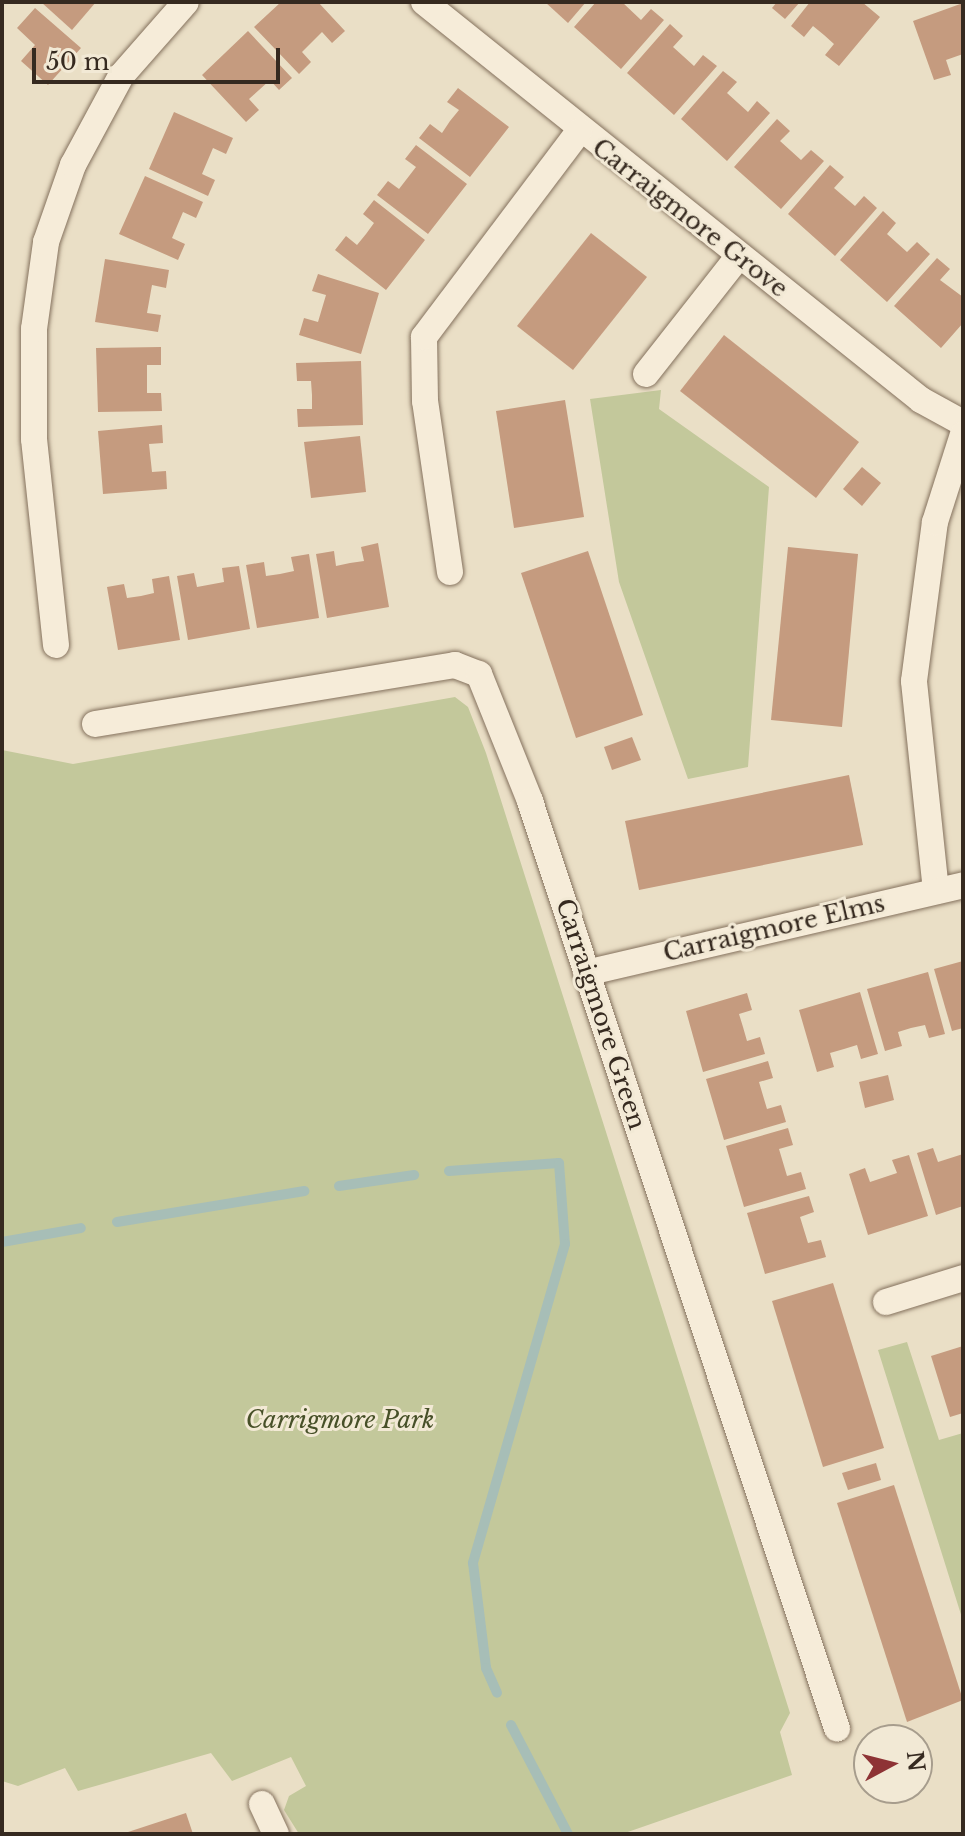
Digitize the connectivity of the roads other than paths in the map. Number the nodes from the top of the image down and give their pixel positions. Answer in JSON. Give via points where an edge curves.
{"nodes":[{"id":1,"x":186,"y":2,"type":"edge"},
{"id":2,"x":424,"y":2,"type":"edge"},
{"id":3,"x":579,"y":131,"type":"junction"},
{"id":4,"x":738,"y":257,"type":"junction"},
{"id":5,"x":646,"y":374,"type":"dead end"},
{"id":6,"x":963,"y":423,"type":"edge"},
{"id":7,"x":963,"y":434,"type":"edge"},
{"id":8,"x":450,"y":572,"type":"dead end"},
{"id":9,"x":56,"y":645,"type":"dead end"},
{"id":10,"x":95,"y":724,"type":"dead end"},
{"id":11,"x":963,"y":885,"type":"edge"},
{"id":12,"x":936,"y":891,"type":"junction"},
{"id":13,"x":586,"y":973,"type":"junction"},
{"id":14,"x":963,"y":1278,"type":"edge"},
{"id":15,"x":886,"y":1302,"type":"dead end"},
{"id":16,"x":837,"y":1728,"type":"dead end"},
{"id":17,"x":262,"y":1804,"type":"dead end"},
{"id":18,"x":276,"y":1834,"type":"edge"}],
"edges":[{"from":1,"to":9,"type":"street","via":[[121,76],[73,165],[46,242],[34,329],[34,439]]},
{"from":2,"to":3,"type":"street","name":"Carraigmore Grove"},
{"from":3,"to":4,"type":"street","name":"Carraigmore Grove"},
{"from":3,"to":8,"type":"street","via":[[424,337],[425,401]]},
{"from":4,"to":5,"type":"street"},
{"from":4,"to":6,"type":"street","name":"Carraigmore Grove","via":[[921,400]]},
{"from":7,"to":12,"type":"street","via":[[935,522],[914,681]]},
{"from":10,"to":13,"type":"street","name":"Carraigmore Green","via":[[455,665],[479,674],[496,702]]},
{"from":11,"to":12,"type":"street","name":"Carraigmore Elms"},
{"from":12,"to":13,"type":"street","name":"Carraigmore Elms"},
{"from":13,"to":16,"type":"street","name":"Carraigmore Green"},
{"from":14,"to":15,"type":"street"},
{"from":17,"to":18,"type":"street"}]}
